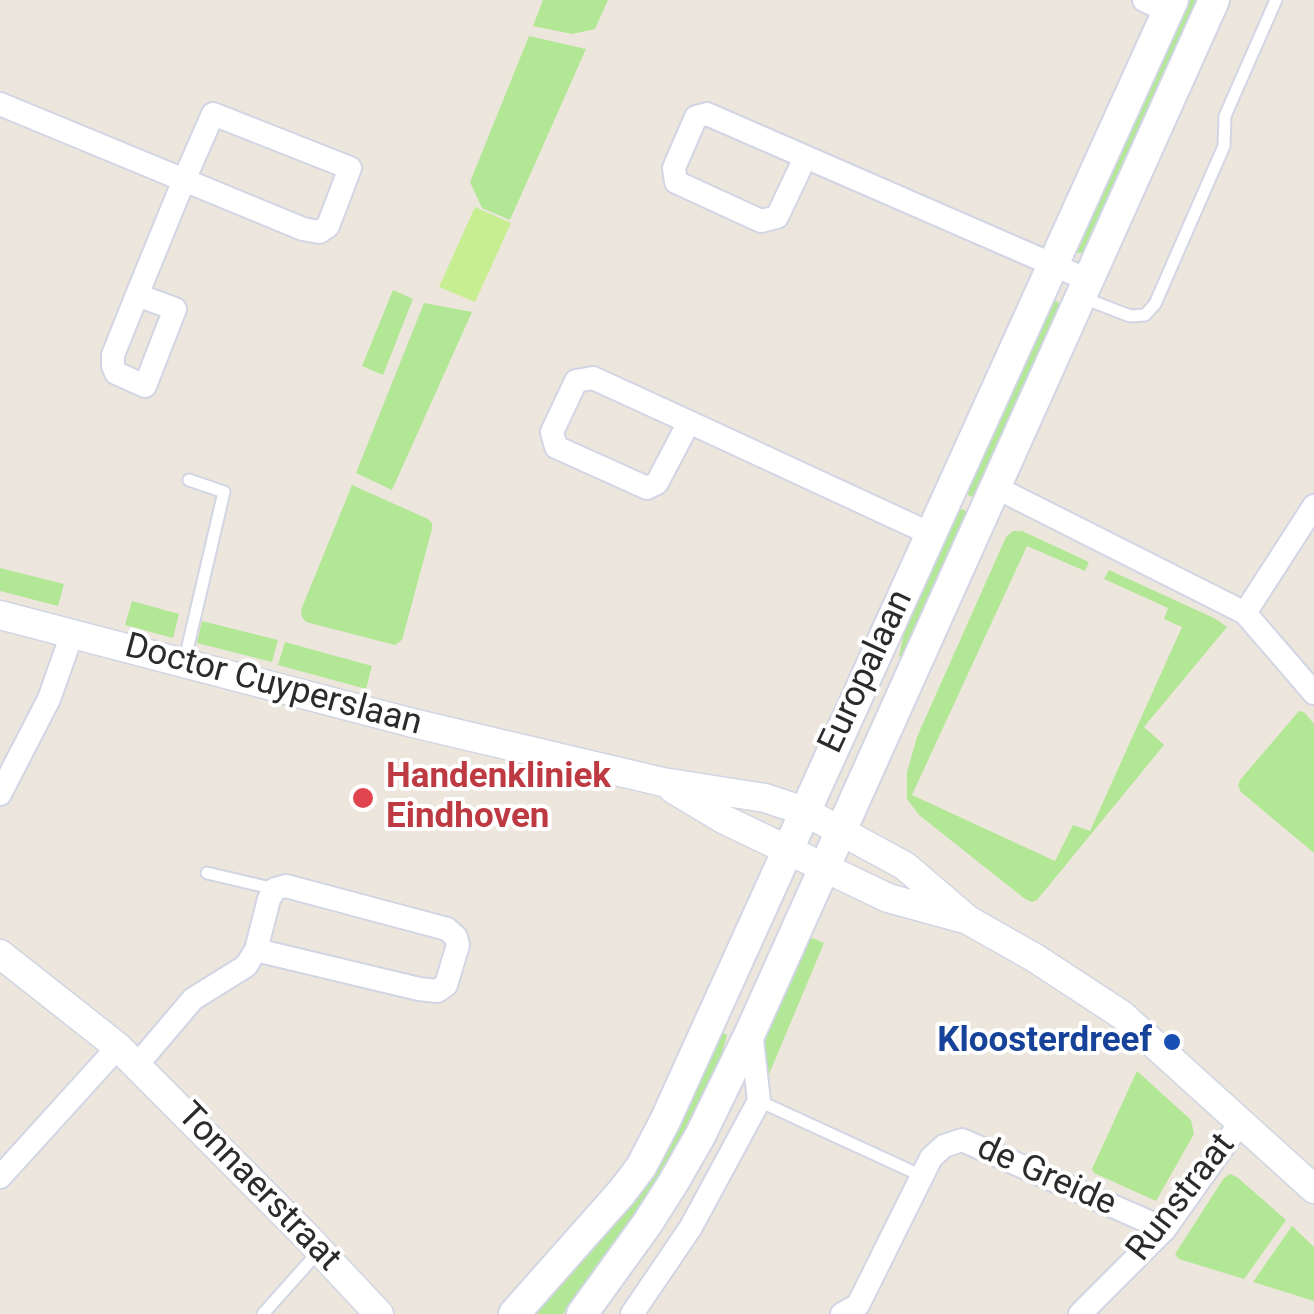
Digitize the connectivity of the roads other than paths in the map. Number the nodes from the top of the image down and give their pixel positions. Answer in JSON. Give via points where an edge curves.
{"nodes":[{"id":1,"x":1214,"y":0,"type":"edge"},
{"id":2,"x":1276,"y":0,"type":"edge"},
{"id":3,"x":1161,"y":4,"type":"edge"},
{"id":4,"x":0,"y":104,"type":"edge"},
{"id":5,"x":805,"y":158,"type":"junction"},
{"id":6,"x":184,"y":180,"type":"junction"},
{"id":7,"x":1053,"y":264,"type":"junction"},
{"id":8,"x":1084,"y":288,"type":"junction"},
{"id":9,"x":137,"y":294,"type":"dead end"},
{"id":10,"x":689,"y":422,"type":"junction"},
{"id":11,"x":188,"y":480,"type":"dead end"},
{"id":12,"x":995,"y":488,"type":"junction"},
{"id":13,"x":1314,"y":506,"type":"edge"},
{"id":14,"x":930,"y":534,"type":"junction"},
{"id":15,"x":1246,"y":613,"type":"junction"},
{"id":16,"x":0,"y":615,"type":"edge"},
{"id":17,"x":72,"y":634,"type":"junction"},
{"id":18,"x":184,"y":663,"type":"junction"},
{"id":19,"x":1314,"y":692,"type":"edge"},
{"id":20,"x":664,"y":782,"type":"junction"},
{"id":21,"x":0,"y":794,"type":"edge"},
{"id":22,"x":804,"y":812,"type":"junction"},
{"id":23,"x":840,"y":831,"type":"junction"},
{"id":24,"x":787,"y":850,"type":"junction"},
{"id":25,"x":824,"y":868,"type":"junction"},
{"id":26,"x":207,"y":873,"type":"dead end"},
{"id":27,"x":275,"y":889,"type":"junction"},
{"id":28,"x":968,"y":920,"type":"junction"},
{"id":29,"x":256,"y":950,"type":"junction"},
{"id":30,"x":0,"y":954,"type":"edge"},
{"id":31,"x":751,"y":1031,"type":"junction"},
{"id":32,"x":128,"y":1056,"type":"junction"},
{"id":33,"x":759,"y":1101,"type":"junction"},
{"id":34,"x":1240,"y":1123,"type":"junction"},
{"id":35,"x":922,"y":1176,"type":"junction"},
{"id":36,"x":0,"y":1177,"type":"edge"},
{"id":37,"x":1314,"y":1189,"type":"edge"},
{"id":38,"x":1165,"y":1229,"type":"junction"},
{"id":39,"x":320,"y":1250,"type":"junction"},
{"id":40,"x":378,"y":1313,"type":"edge"},
{"id":41,"x":264,"y":1314,"type":"edge"},
{"id":42,"x":514,"y":1314,"type":"edge"},
{"id":43,"x":582,"y":1314,"type":"edge"},
{"id":44,"x":632,"y":1314,"type":"edge"},
{"id":45,"x":842,"y":1314,"type":"edge"},
{"id":46,"x":1080,"y":1314,"type":"edge"}],
"edges":[{"from":1,"to":8,"type":"main road","name":"Europalaan"},
{"from":2,"to":8,"type":"lane","via":[[1225,116],[1224,146],[1155,304],[1145,315],[1130,316]]},
{"from":3,"to":7,"type":"main road","name":"Europalaan"},
{"from":4,"to":6,"type":"street"},
{"from":5,"to":5,"type":"street","via":[[707,114],[696,118],[674,168],[676,182],[761,221],[777,218]]},
{"from":5,"to":7,"type":"street"},
{"from":6,"to":6,"type":"street","via":[[319,232],[328,226],[350,168],[213,114]]},
{"from":6,"to":9,"type":"street"},
{"from":7,"to":8,"type":"street"},
{"from":7,"to":14,"type":"main road","name":"Europalaan"},
{"from":8,"to":12,"type":"main road","name":"Europalaan"},
{"from":10,"to":10,"type":"street","via":[[657,483],[647,488],[556,447],[552,432],[576,382],[593,378]]},
{"from":10,"to":14,"type":"street"},
{"from":11,"to":18,"type":"lane","via":[[224,492]]},
{"from":12,"to":15,"type":"street"},
{"from":12,"to":23,"type":"main road","name":"Europalaan"},
{"from":13,"to":15,"type":"street"},
{"from":14,"to":22,"type":"main road","name":"Europalaan"},
{"from":15,"to":19,"type":"street"},
{"from":16,"to":17,"type":"street","name":"Doctor Cuyperslaan"},
{"from":17,"to":18,"type":"street","name":"Doctor Cuyperslaan"},
{"from":17,"to":21,"type":"street"},
{"from":18,"to":20,"type":"street","name":"Doctor Cuyperslaan"},
{"from":20,"to":22,"type":"street","name":"Doctor Cuyperslaan","via":[[766,798]]},
{"from":20,"to":24,"type":"street","name":"Doctor Cuyperslaan","via":[[722,820]]},
{"from":22,"to":23,"type":"street","name":"Doctor Cuyperslaan"},
{"from":22,"to":24,"type":"main road","name":"Europalaan"},
{"from":23,"to":25,"type":"main road","name":"Europalaan"},
{"from":23,"to":28,"type":"street","via":[[905,866]]},
{"from":24,"to":25,"type":"street","name":"Doctor Cuyperslaan"},
{"from":24,"to":42,"type":"main road","name":"Europalaan","via":[[641,1167]]},
{"from":25,"to":28,"type":"street","via":[[888,898]]},
{"from":25,"to":31,"type":"main road","name":"Europalaan"},
{"from":26,"to":27,"type":"lane"},
{"from":27,"to":29,"type":"street"},
{"from":27,"to":29,"type":"street","via":[[286,886],[447,929],[458,945],[446,985],[419,989]]},
{"from":28,"to":34,"type":"street","via":[[1122,1014]]},
{"from":29,"to":32,"type":"street","via":[[246,966],[193,999]]},
{"from":30,"to":32,"type":"street","name":"Tonnaerstraat"},
{"from":31,"to":33,"type":"street"},
{"from":31,"to":43,"type":"main road","name":"Europalaan","via":[[673,1183]]},
{"from":32,"to":36,"type":"street"},
{"from":32,"to":39,"type":"street","name":"Tonnaerstraat"},
{"from":33,"to":35,"type":"lane"},
{"from":33,"to":44,"type":"street","via":[[691,1227]]},
{"from":34,"to":37,"type":"street"},
{"from":34,"to":38,"type":"street","name":"Runstraat"},
{"from":35,"to":38,"type":"street","name":"de Greide","via":[[944,1146],[962,1140]]},
{"from":35,"to":45,"type":"street","name":"de Greide","via":[[858,1304]]},
{"from":38,"to":46,"type":"street","name":"Runstraat"},
{"from":39,"to":40,"type":"street","name":"Tonnaerstraat"},
{"from":39,"to":41,"type":"lane"}]}
